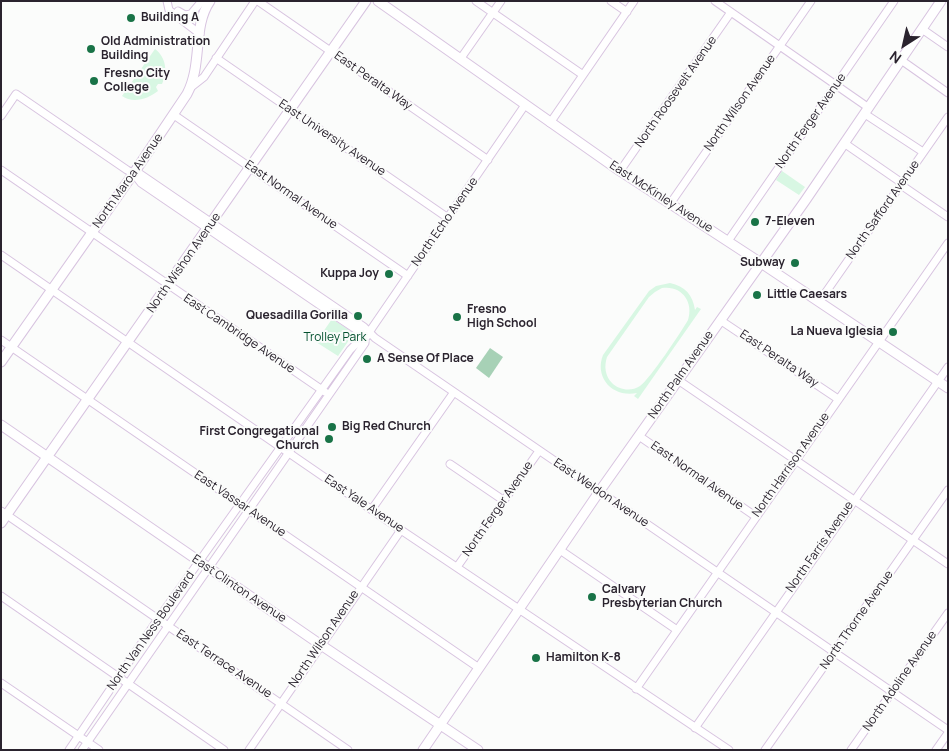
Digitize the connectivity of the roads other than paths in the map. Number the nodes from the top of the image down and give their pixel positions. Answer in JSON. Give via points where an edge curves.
{"nodes":[{"id":1,"x":202,"y":1,"type":"edge"},
{"id":2,"x":210,"y":1,"type":"edge"},
{"id":3,"x":257,"y":1,"type":"edge"},
{"id":4,"x":366,"y":1,"type":"edge"},
{"id":5,"x":378,"y":1,"type":"edge"},
{"id":6,"x":476,"y":1,"type":"edge"},
{"id":7,"x":502,"y":1,"type":"edge"},
{"id":8,"x":611,"y":1,"type":"edge"},
{"id":9,"x":634,"y":1,"type":"edge"},
{"id":10,"x":715,"y":1,"type":"edge"},
{"id":11,"x":811,"y":1,"type":"edge"},
{"id":12,"x":894,"y":1,"type":"edge"},
{"id":13,"x":941,"y":1,"type":"edge"},
{"id":14,"x":167,"y":2,"type":"edge"},
{"id":15,"x":725,"y":4,"type":"edge"},
{"id":16,"x":627,"y":12,"type":"junction"},
{"id":17,"x":732,"y":12,"type":"junction"},
{"id":18,"x":493,"y":13,"type":"junction"},
{"id":19,"x":922,"y":29,"type":"junction"},
{"id":20,"x":200,"y":34,"type":"junction"},
{"id":21,"x":780,"y":46,"type":"junction"},
{"id":22,"x":948,"y":46,"type":"edge"},
{"id":23,"x":331,"y":52,"type":"junction"},
{"id":24,"x":216,"y":58,"type":"junction"},
{"id":25,"x":461,"y":58,"type":"junction"},
{"id":26,"x":900,"y":60,"type":"junction"},
{"id":27,"x":583,"y":75,"type":"junction"},
{"id":28,"x":836,"y":85,"type":"junction"},
{"id":29,"x":190,"y":88,"type":"junction"},
{"id":30,"x":948,"y":93,"type":"edge"},
{"id":31,"x":526,"y":105,"type":"junction"},
{"id":32,"x":290,"y":110,"type":"junction"},
{"id":33,"x":867,"y":111,"type":"junction"},
{"id":34,"x":174,"y":115,"type":"junction"},
{"id":35,"x":1,"y":116,"type":"edge"},
{"id":36,"x":948,"y":117,"type":"edge"},
{"id":37,"x":550,"y":123,"type":"junction"},
{"id":38,"x":844,"y":143,"type":"junction"},
{"id":39,"x":923,"y":152,"type":"junction"},
{"id":40,"x":488,"y":160,"type":"junction"},
{"id":41,"x":250,"y":167,"type":"junction"},
{"id":42,"x":1,"y":170,"type":"edge"},
{"id":43,"x":620,"y":171,"type":"junction"},
{"id":44,"x":134,"y":174,"type":"junction"},
{"id":45,"x":901,"y":185,"type":"junction"},
{"id":46,"x":670,"y":204,"type":"junction"},
{"id":47,"x":948,"y":217,"type":"edge"},
{"id":48,"x":448,"y":218,"type":"junction"},
{"id":49,"x":210,"y":225,"type":"junction"},
{"id":50,"x":92,"y":233,"type":"junction"},
{"id":51,"x":728,"y":241,"type":"junction"},
{"id":52,"x":948,"y":243,"type":"edge"},
{"id":53,"x":1,"y":255,"type":"edge"},
{"id":54,"x":761,"y":263,"type":"junction"},
{"id":55,"x":408,"y":276,"type":"junction"},
{"id":56,"x":169,"y":286,"type":"junction"},
{"id":57,"x":52,"y":290,"type":"junction"},
{"id":58,"x":818,"y":302,"type":"junction"},
{"id":59,"x":720,"y":320,"type":"junction"},
{"id":60,"x":367,"y":336,"type":"junction"},
{"id":61,"x":1,"y":340,"type":"edge"},
{"id":62,"x":879,"y":342,"type":"junction"},
{"id":63,"x":128,"y":343,"type":"junction"},
{"id":64,"x":12,"y":347,"type":"junction"},
{"id":65,"x":1,"y":362,"type":"edge"},
{"id":66,"x":948,"y":366,"type":"edge"},
{"id":67,"x":678,"y":380,"type":"junction"},
{"id":68,"x":938,"y":381,"type":"junction"},
{"id":69,"x":948,"y":388,"type":"edge"},
{"id":70,"x":322,"y":390,"type":"junction"},
{"id":71,"x":454,"y":392,"type":"junction"},
{"id":72,"x":329,"y":396,"type":"junction"},
{"id":73,"x":88,"y":399,"type":"junction"},
{"id":74,"x":838,"y":399,"type":"junction"},
{"id":75,"x":1,"y":425,"type":"edge"},
{"id":76,"x":639,"y":436,"type":"junction"},
{"id":77,"x":280,"y":447,"type":"junction"},
{"id":78,"x":539,"y":451,"type":"junction"},
{"id":79,"x":288,"y":453,"type":"junction"},
{"id":80,"x":48,"y":457,"type":"junction"},
{"id":81,"x":795,"y":459,"type":"junction"},
{"id":82,"x":450,"y":464,"type":"dead end"},
{"id":83,"x":948,"y":490,"type":"edge"},
{"id":84,"x":599,"y":492,"type":"junction"},
{"id":85,"x":854,"y":499,"type":"junction"},
{"id":86,"x":503,"y":500,"type":"junction"},
{"id":87,"x":240,"y":504,"type":"junction"},
{"id":88,"x":372,"y":509,"type":"junction"},
{"id":89,"x":248,"y":510,"type":"junction"},
{"id":90,"x":4,"y":513,"type":"edge"},
{"id":91,"x":756,"y":516,"type":"junction"},
{"id":92,"x":1,"y":523,"type":"edge"},
{"id":93,"x":401,"y":530,"type":"junction"},
{"id":94,"x":913,"y":539,"type":"junction"},
{"id":95,"x":560,"y":550,"type":"junction"},
{"id":96,"x":199,"y":562,"type":"junction"},
{"id":97,"x":948,"y":564,"type":"edge"},
{"id":98,"x":457,"y":567,"type":"junction"},
{"id":99,"x":208,"y":568,"type":"junction"},
{"id":100,"x":716,"y":571,"type":"junction"},
{"id":101,"x":361,"y":586,"type":"junction"},
{"id":102,"x":1,"y":596,"type":"edge"},
{"id":103,"x":518,"y":609,"type":"junction"},
{"id":104,"x":776,"y":611,"type":"junction"},
{"id":105,"x":948,"y":613,"type":"edge"},
{"id":106,"x":158,"y":619,"type":"junction"},
{"id":107,"x":168,"y":626,"type":"junction"},
{"id":108,"x":677,"y":630,"type":"junction"},
{"id":109,"x":321,"y":645,"type":"junction"},
{"id":110,"x":834,"y":651,"type":"junction"},
{"id":111,"x":479,"y":668,"type":"junction"},
{"id":112,"x":118,"y":678,"type":"junction"},
{"id":113,"x":1,"y":683,"type":"edge"},
{"id":114,"x":128,"y":684,"type":"junction"},
{"id":115,"x":636,"y":688,"type":"junction"},
{"id":116,"x":892,"y":691,"type":"junction"},
{"id":117,"x":281,"y":703,"type":"junction"},
{"id":118,"x":440,"y":724,"type":"junction"},
{"id":119,"x":695,"y":728,"type":"junction"},
{"id":120,"x":948,"y":731,"type":"edge"},
{"id":121,"x":79,"y":736,"type":"junction"},
{"id":122,"x":87,"y":742,"type":"junction"},
{"id":123,"x":69,"y":750,"type":"edge"},
{"id":124,"x":82,"y":750,"type":"edge"},
{"id":125,"x":99,"y":750,"type":"edge"},
{"id":126,"x":224,"y":750,"type":"edge"},
{"id":127,"x":249,"y":750,"type":"edge"},
{"id":128,"x":348,"y":750,"type":"edge"},
{"id":129,"x":423,"y":750,"type":"edge"},
{"id":130,"x":478,"y":750,"type":"edge"},
{"id":131,"x":728,"y":750,"type":"edge"},
{"id":132,"x":766,"y":750,"type":"edge"},
{"id":133,"x":851,"y":750,"type":"edge"},
{"id":134,"x":936,"y":750,"type":"edge"}],
"edges":[{"from":1,"to":14,"type":"street","via":[[194,12],[187,15]]},
{"from":2,"to":20,"type":"main road","via":[[203,14]]},
{"from":3,"to":23,"type":"street","name":"East Peralta Way"},
{"from":3,"to":24,"type":"street","name":"North Maroa Avenue"},
{"from":4,"to":23,"type":"main road","name":"North Wishon Avenue"},
{"from":5,"to":25,"type":"main road","name":"East McKinley Avenue"},
{"from":6,"to":18,"type":"street"},
{"from":7,"to":18,"type":"street"},
{"from":8,"to":16,"type":"street"},
{"from":9,"to":16,"type":"street"},
{"from":10,"to":15,"type":"street"},
{"from":11,"to":21,"type":"street","name":"North Wilson Avenue"},
{"from":12,"to":28,"type":"street","name":"North Ferger Avenue"},
{"from":13,"to":19,"type":"main road","name":"North Palm Avenue"},
{"from":14,"to":20,"type":"street","via":[[169,10]]},
{"from":15,"to":17,"type":"street"},
{"from":16,"to":27,"type":"street"},
{"from":17,"to":21,"type":"street"},
{"from":17,"to":43,"type":"street","name":"North Roosevelt Avenue"},
{"from":18,"to":25,"type":"street"},
{"from":18,"to":27,"type":"street"},
{"from":19,"to":22,"type":"street"},
{"from":19,"to":26,"type":"main road","name":"North Palm Avenue"},
{"from":20,"to":29,"type":"main road"},
{"from":21,"to":28,"type":"street"},
{"from":21,"to":46,"type":"street","name":"North Wilson Avenue"},
{"from":23,"to":32,"type":"main road","name":"North Wishon Avenue"},
{"from":23,"to":40,"type":"street","name":"East Peralta Way"},
{"from":24,"to":29,"type":"street","name":"North Maroa Avenue","via":[[204,77]]},
{"from":24,"to":32,"type":"street","name":"East University Avenue"},
{"from":25,"to":31,"type":"main road","name":"East McKinley Avenue"},
{"from":26,"to":30,"type":"street"},
{"from":26,"to":33,"type":"main road","name":"North Palm Avenue"},
{"from":27,"to":37,"type":"street"},
{"from":28,"to":33,"type":"street"},
{"from":28,"to":51,"type":"street","name":"North Ferger Avenue"},
{"from":29,"to":34,"type":"main road","name":"North Maroa Avenue"},
{"from":31,"to":37,"type":"main road","name":"East McKinley Avenue"},
{"from":31,"to":40,"type":"street","name":"North Echo Avenue"},
{"from":32,"to":41,"type":"main road","name":"North Wishon Avenue"},
{"from":32,"to":48,"type":"street","name":"East University Avenue"},
{"from":33,"to":38,"type":"main road","name":"North Palm Avenue"},
{"from":33,"to":39,"type":"street"},
{"from":34,"to":41,"type":"street","name":"East Normal Avenue"},
{"from":34,"to":44,"type":"main road","name":"North Maroa Avenue"},
{"from":35,"to":44,"type":"street","name":"East Weldon Avenue","via":[[16,94]]},
{"from":36,"to":39,"type":"street","name":"North Safford Avenue"},
{"from":37,"to":43,"type":"main road","name":"East McKinley Avenue"},
{"from":38,"to":45,"type":"street","via":[[900,181]]},
{"from":38,"to":54,"type":"main road","name":"North Palm Avenue"},
{"from":39,"to":45,"type":"street","name":"North Safford Avenue"},
{"from":40,"to":48,"type":"street","name":"North Echo Avenue"},
{"from":41,"to":49,"type":"main road","name":"North Wishon Avenue"},
{"from":41,"to":55,"type":"street","name":"East Normal Avenue"},
{"from":42,"to":50,"type":"street","name":"East Cambridge Avenue"},
{"from":43,"to":46,"type":"main road","name":"East McKinley Avenue"},
{"from":44,"to":49,"type":"street","name":"East Weldon Avenue","via":[[141,183]]},
{"from":44,"to":50,"type":"main road","name":"North Maroa Avenue"},
{"from":45,"to":47,"type":"street"},
{"from":45,"to":58,"type":"street","name":"North Safford Avenue"},
{"from":46,"to":51,"type":"main road","name":"East McKinley Avenue"},
{"from":48,"to":55,"type":"street","name":"North Echo Avenue"},
{"from":49,"to":56,"type":"main road","name":"North Wishon Avenue"},
{"from":49,"to":60,"type":"street","name":"East Weldon Avenue","via":[[302,289],[364,327]]},
{"from":50,"to":56,"type":"street","name":"East Cambridge Avenue"},
{"from":50,"to":57,"type":"main road","name":"North Maroa Avenue"},
{"from":51,"to":54,"type":"main road","name":"East McKinley Avenue"},
{"from":52,"to":62,"type":"street","name":"North Harrison Avenue"},
{"from":53,"to":57,"type":"street","name":"East Yale Avenue"},
{"from":54,"to":58,"type":"main road","name":"East McKinley Avenue"},
{"from":54,"to":59,"type":"main road","name":"North Palm Avenue"},
{"from":55,"to":60,"type":"street","name":"North Echo Avenue"},
{"from":56,"to":63,"type":"main road","name":"North Wishon Avenue"},
{"from":56,"to":70,"type":"street","name":"East Cambridge Avenue"},
{"from":57,"to":63,"type":"street","name":"East Yale Avenue"},
{"from":57,"to":64,"type":"main road","name":"North Maroa Avenue"},
{"from":58,"to":62,"type":"main road","name":"East McKinley Avenue"},
{"from":59,"to":67,"type":"main road","name":"North Palm Avenue"},
{"from":59,"to":74,"type":"street","name":"East Peralta Way"},
{"from":60,"to":70,"type":"street","name":"North Van Ness Boulevard","via":[[355,344]]},
{"from":60,"to":71,"type":"street","name":"East Weldon Avenue"},
{"from":60,"to":72,"type":"street","name":"North Van Ness Boulevard"},
{"from":61,"to":64,"type":"street","name":"East Vassar Avenue"},
{"from":62,"to":68,"type":"main road","name":"East McKinley Avenue"},
{"from":62,"to":74,"type":"street","name":"North Harrison Avenue"},
{"from":63,"to":73,"type":"main road","name":"North Wishon Avenue"},
{"from":63,"to":77,"type":"street","name":"East Yale Avenue"},
{"from":64,"to":65,"type":"main road","name":"North Maroa Avenue"},
{"from":64,"to":73,"type":"street","name":"East Vassar Avenue"},
{"from":66,"to":68,"type":"street","name":"North Farris Avenue"},
{"from":67,"to":76,"type":"main road","name":"North Palm Avenue"},
{"from":67,"to":81,"type":"street"},
{"from":68,"to":69,"type":"main road","name":"East McKinley Avenue"},
{"from":68,"to":85,"type":"street","name":"North Farris Avenue"},
{"from":70,"to":72,"type":"street","name":"East Cambridge Avenue"},
{"from":70,"to":77,"type":"street","name":"North Van Ness Boulevard"},
{"from":71,"to":78,"type":"street","name":"East Weldon Avenue"},
{"from":71,"to":88,"type":"street"},
{"from":72,"to":79,"type":"street","name":"North Van Ness Boulevard"},
{"from":73,"to":80,"type":"main road","name":"North Wishon Avenue"},
{"from":73,"to":87,"type":"street","name":"East Vassar Avenue"},
{"from":74,"to":81,"type":"street","name":"North Harrison Avenue"},
{"from":75,"to":80,"type":"main road","name":"East Clinton Avenue"},
{"from":76,"to":84,"type":"main road","name":"North Palm Avenue"},
{"from":76,"to":91,"type":"street","name":"East Normal Avenue"},
{"from":77,"to":79,"type":"street","name":"East Yale Avenue"},
{"from":77,"to":87,"type":"street","name":"North Van Ness Boulevard"},
{"from":78,"to":84,"type":"street","name":"East Weldon Avenue"},
{"from":78,"to":86,"type":"street","name":"North Ferger Avenue"},
{"from":79,"to":88,"type":"street","name":"East Yale Avenue"},
{"from":79,"to":89,"type":"street","name":"North Van Ness Boulevard"},
{"from":80,"to":90,"type":"main road","name":"North Wishon Avenue"},
{"from":80,"to":96,"type":"main road","name":"East Clinton Avenue"},
{"from":81,"to":85,"type":"street"},
{"from":81,"to":91,"type":"street","name":"North Harrison Avenue"},
{"from":82,"to":86,"type":"street"},
{"from":83,"to":94,"type":"street","name":"North Thorne Avenue"},
{"from":84,"to":95,"type":"main road","name":"North Palm Avenue"},
{"from":84,"to":100,"type":"street","name":"East Weldon Avenue"},
{"from":85,"to":94,"type":"street"},
{"from":85,"to":104,"type":"street","name":"North Farris Avenue"},
{"from":86,"to":98,"type":"street","name":"North Ferger Avenue"},
{"from":87,"to":89,"type":"street","name":"East Vassar Avenue"},
{"from":87,"to":96,"type":"street","name":"North Van Ness Boulevard"},
{"from":88,"to":93,"type":"street","name":"East Yale Avenue"},
{"from":89,"to":99,"type":"street","name":"North Van Ness Boulevard"},
{"from":89,"to":101,"type":"street","name":"East Vassar Avenue"},
{"from":90,"to":92,"type":"main road","name":"North Wishon Avenue"},
{"from":90,"to":106,"type":"street","name":"East Terrace Avenue"},
{"from":91,"to":100,"type":"street","name":"North Harrison Avenue"},
{"from":93,"to":98,"type":"street","name":"East Yale Avenue"},
{"from":93,"to":101,"type":"street","name":"North Wilson Avenue"},
{"from":94,"to":97,"type":"street"},
{"from":94,"to":110,"type":"street","name":"North Thorne Avenue"},
{"from":95,"to":103,"type":"main road","name":"North Palm Avenue"},
{"from":95,"to":108,"type":"street"},
{"from":96,"to":99,"type":"main road","name":"East Clinton Avenue"},
{"from":96,"to":106,"type":"street","name":"North Van Ness Boulevard"},
{"from":98,"to":103,"type":"street","name":"East Yale Avenue"},
{"from":99,"to":107,"type":"street","name":"North Van Ness Boulevard"},
{"from":99,"to":109,"type":"main road","name":"East Clinton Avenue"},
{"from":100,"to":104,"type":"street","name":"East Weldon Avenue"},
{"from":100,"to":108,"type":"street","name":"North Harrison Avenue"},
{"from":101,"to":109,"type":"street","name":"North Wilson Avenue"},
{"from":101,"to":111,"type":"street","name":"East Vassar Avenue"},
{"from":102,"to":112,"type":"street"},
{"from":103,"to":111,"type":"main road","name":"North Palm Avenue"},
{"from":103,"to":115,"type":"street","name":"East Yale Avenue"},
{"from":104,"to":110,"type":"street","name":"East Weldon Avenue"},
{"from":104,"to":119,"type":"street","name":"North Farris Avenue"},
{"from":105,"to":116,"type":"street","name":"North Adoline Avenue"},
{"from":106,"to":107,"type":"street","name":"East Terrace Avenue"},
{"from":106,"to":112,"type":"street","name":"North Van Ness Boulevard"},
{"from":107,"to":114,"type":"street","name":"North Van Ness Boulevard"},
{"from":107,"to":117,"type":"street","name":"East Terrace Avenue"},
{"from":108,"to":115,"type":"street","name":"North Harrison Avenue"},
{"from":109,"to":117,"type":"street","name":"North Wilson Avenue"},
{"from":109,"to":118,"type":"main road","name":"East Clinton Avenue"},
{"from":110,"to":116,"type":"street","name":"East Weldon Avenue"},
{"from":110,"to":132,"type":"street","name":"North Thorne Avenue"},
{"from":111,"to":118,"type":"main road","name":"North Palm Avenue"},
{"from":112,"to":114,"type":"street"},
{"from":112,"to":121,"type":"street","name":"North Van Ness Boulevard"},
{"from":113,"to":121,"type":"street"},
{"from":114,"to":122,"type":"street","name":"North Van Ness Boulevard"},
{"from":114,"to":126,"type":"street"},
{"from":115,"to":119,"type":"street","name":"East Yale Avenue"},
{"from":116,"to":120,"type":"street","name":"East Weldon Avenue"},
{"from":116,"to":133,"type":"street","name":"North Adoline Avenue"},
{"from":117,"to":127,"type":"street","name":"North Wilson Avenue"},
{"from":117,"to":128,"type":"street","name":"East Terrace Avenue"},
{"from":118,"to":129,"type":"main road","name":"North Palm Avenue"},
{"from":118,"to":130,"type":"main road","name":"East Clinton Avenue"},
{"from":119,"to":131,"type":"street","name":"East Yale Avenue"},
{"from":120,"to":134,"type":"street"},
{"from":121,"to":122,"type":"street"},
{"from":121,"to":123,"type":"street","name":"North Van Ness Boulevard"},
{"from":122,"to":124,"type":"street","name":"North Van Ness Boulevard"},
{"from":122,"to":125,"type":"street"}]}
